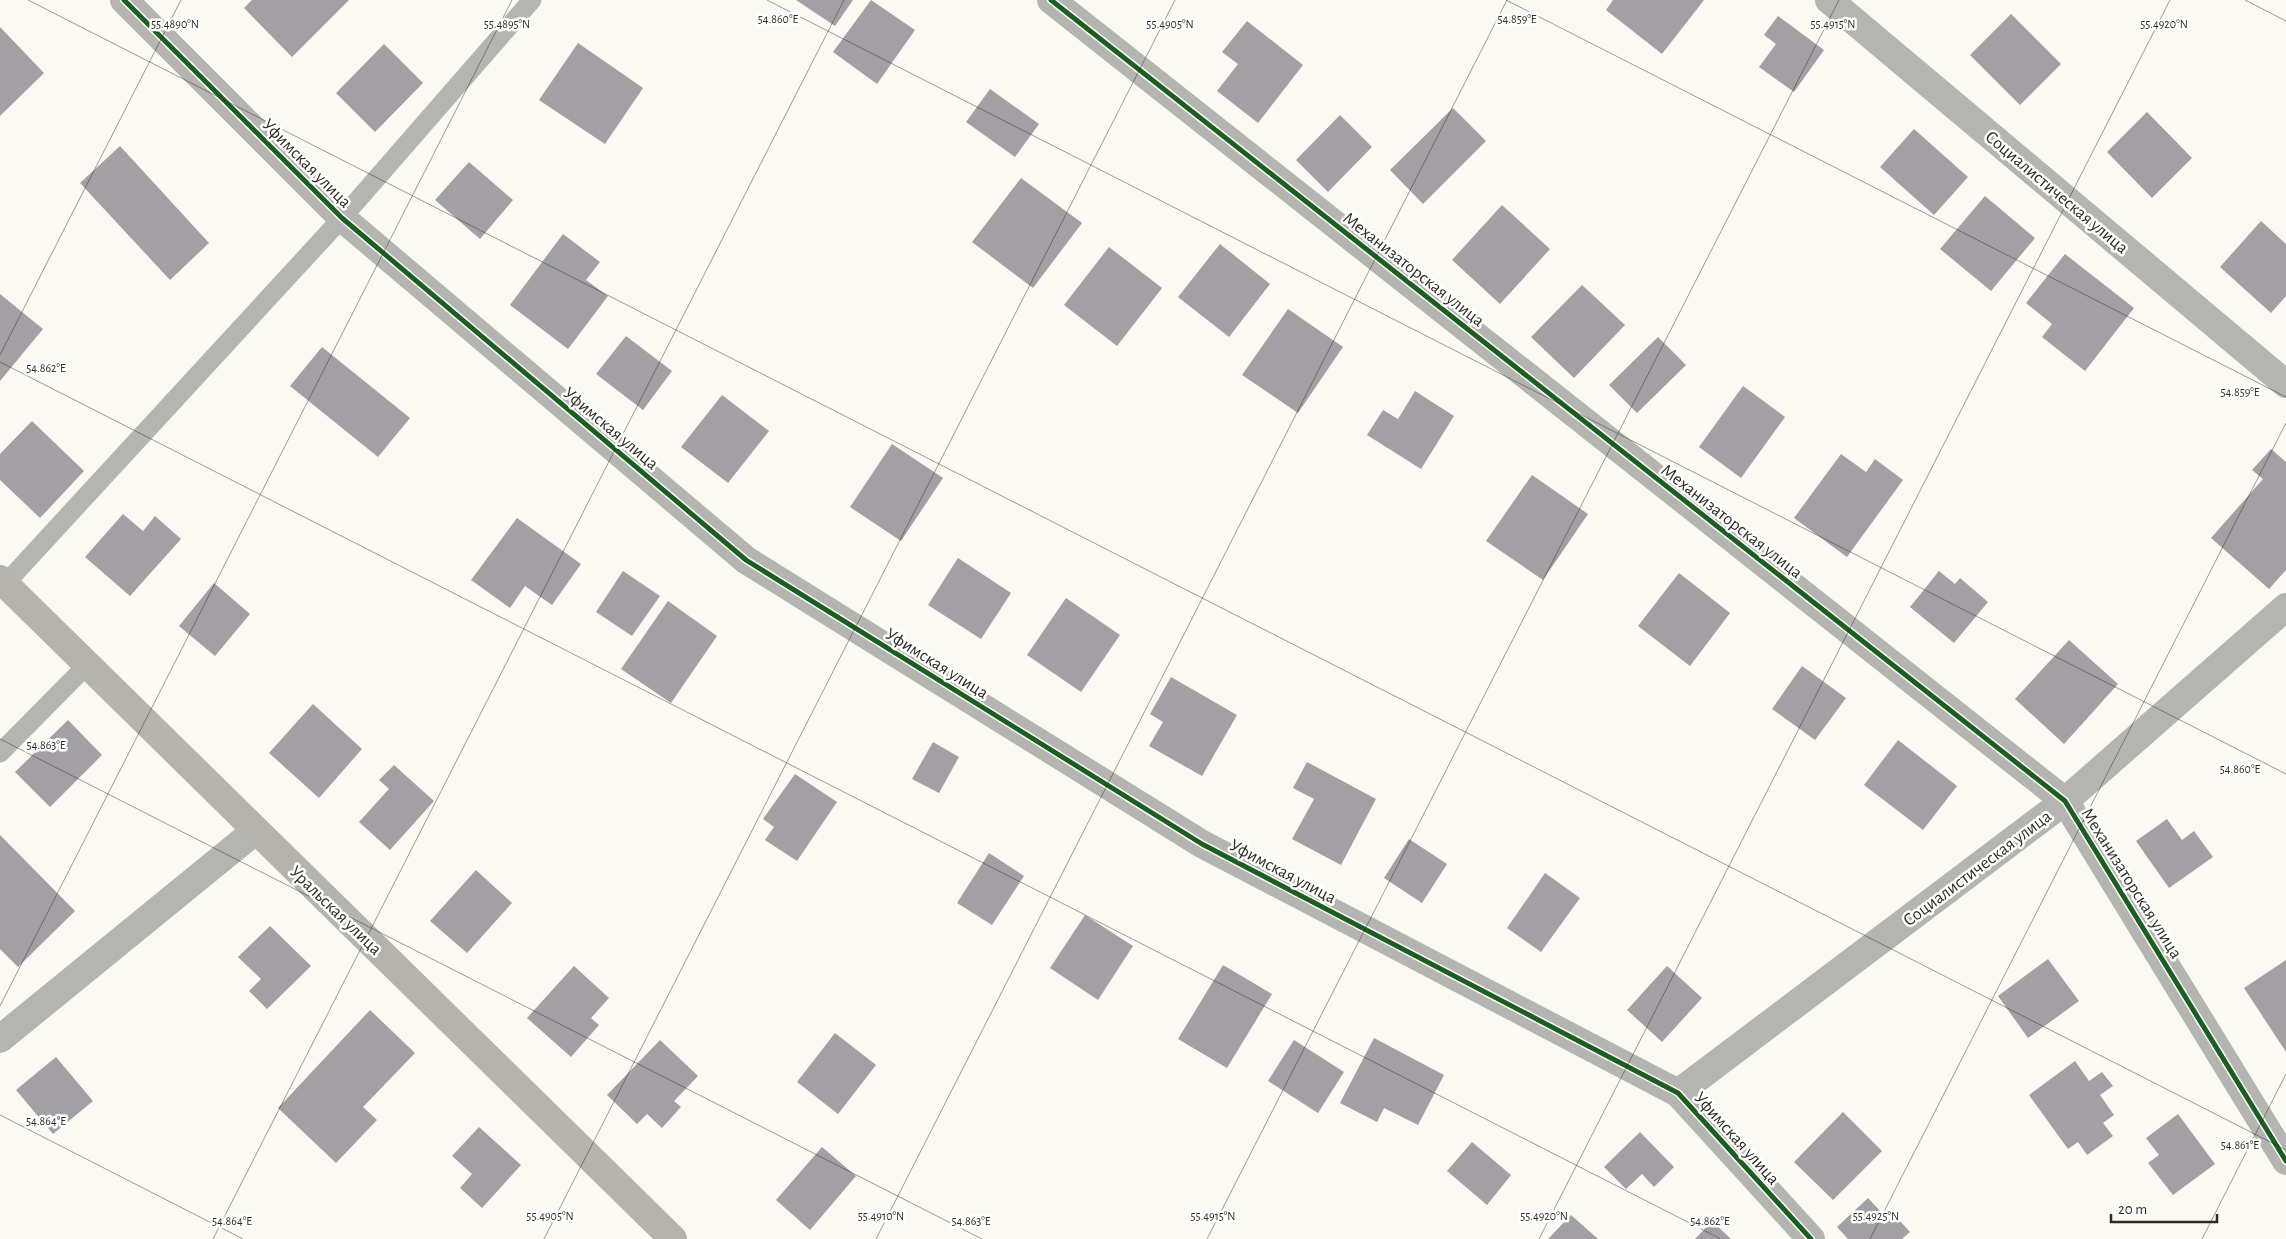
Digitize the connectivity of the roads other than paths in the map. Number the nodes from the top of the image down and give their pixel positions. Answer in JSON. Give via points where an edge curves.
{"nodes":[{"id":1,"x":124,"y":0,"type":"edge"},
{"id":2,"x":532,"y":0,"type":"edge"},
{"id":3,"x":1051,"y":0,"type":"edge"},
{"id":4,"x":1829,"y":0,"type":"edge"},
{"id":5,"x":342,"y":218,"type":"junction"},
{"id":6,"x":2286,"y":384,"type":"edge"},
{"id":7,"x":2,"y":582,"type":"edge"},
{"id":8,"x":2286,"y":607,"type":"edge"},
{"id":9,"x":88,"y":664,"type":"junction"},
{"id":10,"x":0,"y":753,"type":"edge"},
{"id":11,"x":2065,"y":801,"type":"junction"},
{"id":12,"x":255,"y":831,"type":"junction"},
{"id":13,"x":0,"y":1039,"type":"edge"},
{"id":14,"x":1678,"y":1093,"type":"junction"},
{"id":15,"x":2286,"y":1160,"type":"edge"},
{"id":16,"x":673,"y":1239,"type":"edge"},
{"id":17,"x":1811,"y":1239,"type":"edge"}],
"edges":[{"from":1,"to":5,"type":"street","name":"Уфимская улица"},
{"from":2,"to":5,"type":"lane"},
{"from":3,"to":11,"type":"street","name":"Механизаторская улица"},
{"from":4,"to":6,"type":"street","name":"Социалистическая улица"},
{"from":5,"to":7,"type":"lane"},
{"from":5,"to":14,"type":"street","name":"Уфимская улица","via":[[746,560],[1202,844]]},
{"from":7,"to":9,"type":"main road","name":"Уральская улица"},
{"from":8,"to":11,"type":"street","name":"Социалистическая улица"},
{"from":9,"to":10,"type":"lane"},
{"from":9,"to":12,"type":"main road","name":"Уральская улица"},
{"from":11,"to":14,"type":"street","name":"Социалистическая улица"},
{"from":11,"to":15,"type":"street","name":"Механизаторская улица"},
{"from":12,"to":13,"type":"street"},
{"from":12,"to":16,"type":"main road","name":"Уральская улица"},
{"from":14,"to":17,"type":"street","name":"Уфимская улица"}]}
